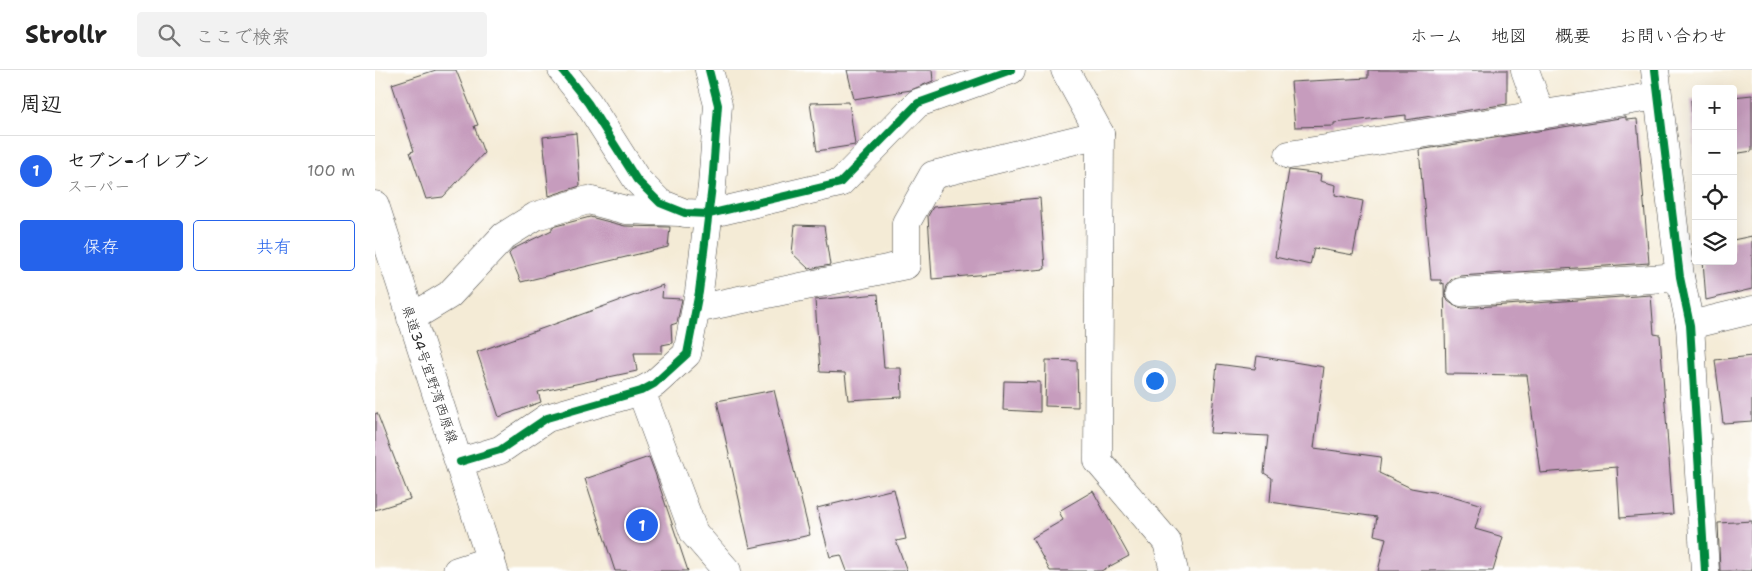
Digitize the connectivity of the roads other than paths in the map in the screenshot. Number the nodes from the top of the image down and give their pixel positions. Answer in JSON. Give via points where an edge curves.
{"nodes":[{"id":1,"x":562,"y":70,"type":"edge"},
{"id":2,"x":709,"y":70,"type":"edge"},
{"id":3,"x":1011,"y":70,"type":"edge"},
{"id":4,"x":1065,"y":70,"type":"edge"},
{"id":5,"x":1525,"y":70,"type":"edge"},
{"id":6,"x":1656,"y":83,"type":"edge"},
{"id":7,"x":1541,"y":115,"type":"junction"},
{"id":8,"x":1100,"y":134,"type":"junction"},
{"id":9,"x":1289,"y":156,"type":"dead end"},
{"id":10,"x":375,"y":205,"type":"edge"},
{"id":11,"x":697,"y":213,"type":"junction"},
{"id":12,"x":1680,"y":276,"type":"junction"},
{"id":13,"x":1461,"y":292,"type":"dead end"},
{"id":14,"x":696,"y":309,"type":"junction"},
{"id":15,"x":1752,"y":310,"type":"edge"},
{"id":16,"x":411,"y":318,"type":"junction"},
{"id":17,"x":1690,"y":325,"type":"junction"},
{"id":18,"x":641,"y":391,"type":"junction"},
{"id":19,"x":459,"y":462,"type":"junction"},
{"id":20,"x":493,"y":565,"type":"edge"},
{"id":21,"x":457,"y":571,"type":"edge"},
{"id":22,"x":727,"y":571,"type":"edge"},
{"id":23,"x":1173,"y":571,"type":"edge"},
{"id":24,"x":1705,"y":571,"type":"edge"}],
"edges":[{"from":1,"to":11,"type":"street","via":[[589,103],[637,180],[660,202]]},
{"from":2,"to":11,"type":"street","via":[[718,105]]},
{"from":3,"to":11,"type":"street","via":[[918,103],[840,183]]},
{"from":4,"to":8,"type":"street"},
{"from":5,"to":7,"type":"street"},
{"from":6,"to":7,"type":"street"},
{"from":6,"to":12,"type":"street"},
{"from":7,"to":9,"type":"street"},
{"from":8,"to":14,"type":"street","via":[[933,175],[906,223],[906,265]]},
{"from":8,"to":23,"type":"street","via":[[1098,461],[1167,542]]},
{"from":10,"to":16,"type":"street","name":"県道34号宜野湾西原線"},
{"from":11,"to":14,"type":"street"},
{"from":11,"to":16,"type":"street","via":[[625,210],[588,200],[536,216],[505,236],[449,295]]},
{"from":12,"to":13,"type":"street"},
{"from":12,"to":17,"type":"street"},
{"from":14,"to":18,"type":"street","via":[[687,354],[654,384]]},
{"from":15,"to":17,"type":"street"},
{"from":16,"to":19,"type":"street","name":"県道34号宜野湾西原線"},
{"from":17,"to":24,"type":"street"},
{"from":18,"to":19,"type":"street","via":[[547,418],[500,450]]},
{"from":18,"to":22,"type":"street","via":[[694,533]]},
{"from":19,"to":20,"type":"street","name":"県道34号宜野湾西原線"},
{"from":20,"to":21,"type":"street"}]}
